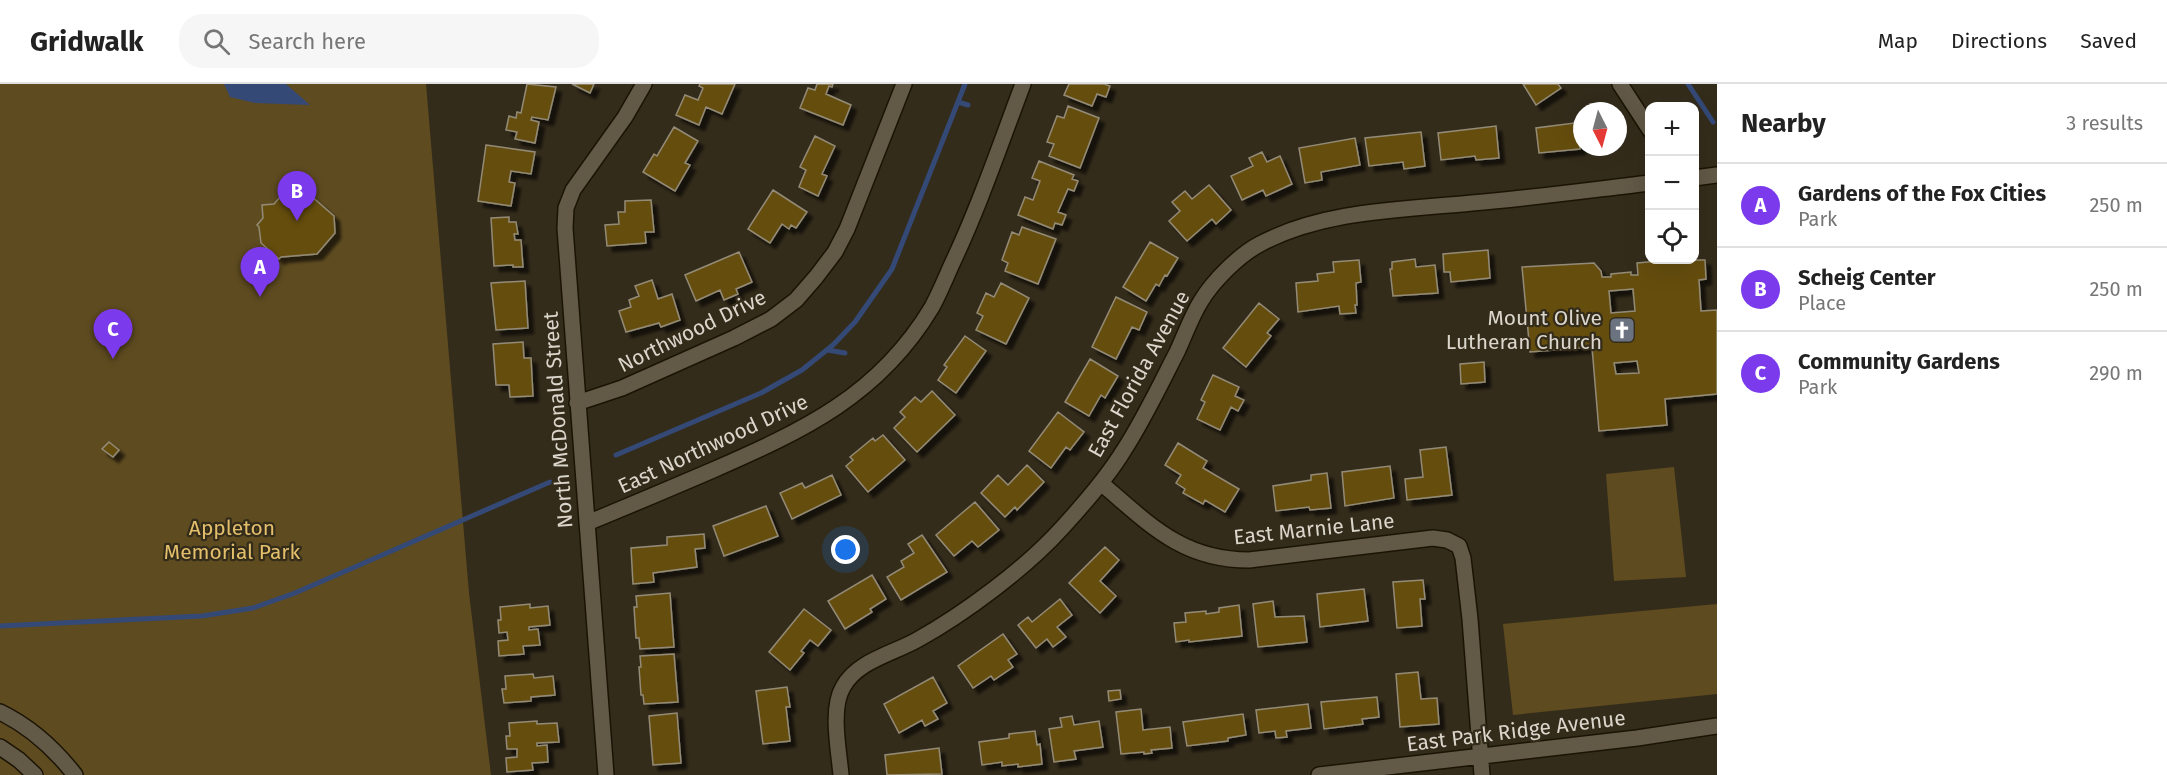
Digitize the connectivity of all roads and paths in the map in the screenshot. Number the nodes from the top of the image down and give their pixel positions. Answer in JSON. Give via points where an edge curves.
{"nodes":[{"id":1,"x":644,"y":84,"type":"edge"},
{"id":2,"x":904,"y":84,"type":"edge"},
{"id":3,"x":1023,"y":84,"type":"edge"},
{"id":4,"x":1620,"y":84,"type":"edge"},
{"id":5,"x":1645,"y":122,"type":"edge"},
{"id":6,"x":1717,"y":175,"type":"edge"},
{"id":7,"x":1699,"y":177,"type":"edge"},
{"id":8,"x":1645,"y":184,"type":"edge"},
{"id":9,"x":577,"y":403,"type":"junction"},
{"id":10,"x":1101,"y":483,"type":"junction"},
{"id":11,"x":587,"y":523,"type":"junction"},
{"id":12,"x":0,"y":712,"type":"edge"},
{"id":13,"x":1717,"y":726,"type":"edge"},
{"id":14,"x":0,"y":747,"type":"edge"},
{"id":15,"x":1480,"y":755,"type":"junction"},
{"id":16,"x":35,"y":775,"type":"edge"},
{"id":17,"x":75,"y":775,"type":"edge"},
{"id":18,"x":606,"y":775,"type":"edge"},
{"id":19,"x":841,"y":775,"type":"edge"},
{"id":20,"x":1319,"y":775,"type":"edge"},
{"id":21,"x":1482,"y":775,"type":"edge"}],
"edges":[{"from":1,"to":9,"type":"street","name":"North McDonald Street","via":[[573,190],[566,208]]},
{"from":2,"to":9,"type":"street","name":"Northwood Drive","via":[[847,229],[829,261],[796,300],[771,319],[734,338],[622,388]]},
{"from":3,"to":11,"type":"street","name":"East Northwood Drive","via":[[965,237],[932,307],[875,377],[848,400],[785,438]]},
{"from":4,"to":5,"type":"street"},
{"from":6,"to":7,"type":"street"},
{"from":8,"to":10,"type":"street","name":"East Florida Avenue","via":[[1357,214],[1287,231],[1258,245],[1230,266],[1201,300],[1143,417]]},
{"from":9,"to":11,"type":"street","name":"North McDonald Street"},
{"from":10,"to":15,"type":"street","name":"East Marnie Lane","via":[[1178,543],[1202,555],[1227,560],[1433,538],[1459,546],[1470,619]]},
{"from":10,"to":19,"type":"street","name":"East Florida Avenue","via":[[1060,531],[983,597],[917,640],[852,674],[841,689],[836,717]]},
{"from":11,"to":18,"type":"street","name":"North McDonald Street"},
{"from":12,"to":17,"type":"street","via":[[42,738]]},
{"from":13,"to":15,"type":"street","name":"East Park Ridge Avenue"},
{"from":14,"to":16,"type":"street"},
{"from":15,"to":20,"type":"street","name":"East Park Ridge Avenue"},
{"from":15,"to":21,"type":"street"}]}
